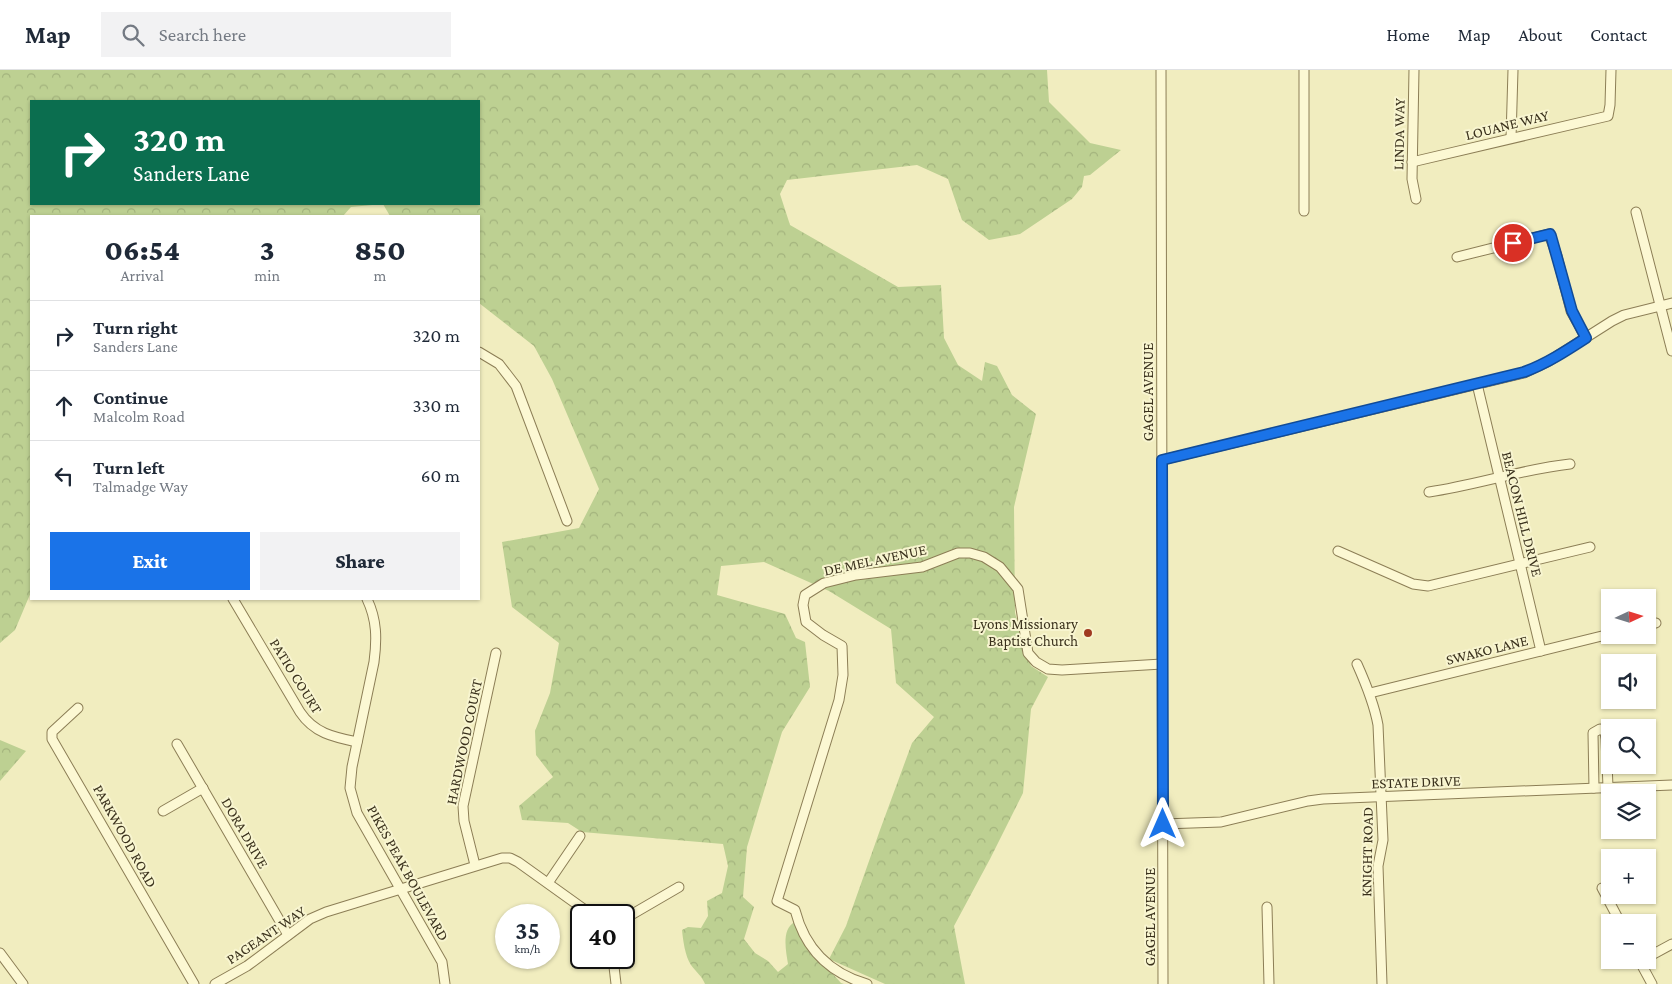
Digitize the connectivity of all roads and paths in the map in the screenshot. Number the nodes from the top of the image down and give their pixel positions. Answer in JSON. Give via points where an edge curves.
{"nodes":[{"id":1,"x":1161,"y":70,"type":"edge"},
{"id":2,"x":1304,"y":70,"type":"edge"},
{"id":3,"x":1414,"y":70,"type":"edge"},
{"id":4,"x":1513,"y":70,"type":"edge"},
{"id":5,"x":1611,"y":70,"type":"edge"},
{"id":6,"x":1511,"y":138,"type":"junction"},
{"id":7,"x":1412,"y":162,"type":"junction"},
{"id":8,"x":1416,"y":199,"type":"dead end"},
{"id":9,"x":1304,"y":211,"type":"dead end"},
{"id":10,"x":1636,"y":212,"type":"dead end"},
{"id":11,"x":1457,"y":257,"type":"dead end"},
{"id":12,"x":1672,"y":303,"type":"edge"},
{"id":13,"x":1660,"y":306,"type":"junction"},
{"id":14,"x":1586,"y":338,"type":"junction"},
{"id":15,"x":1672,"y":351,"type":"edge"},
{"id":16,"x":480,"y":353,"type":"edge"},
{"id":17,"x":1477,"y":384,"type":"junction"},
{"id":18,"x":1162,"y":460,"type":"junction"},
{"id":19,"x":1570,"y":464,"type":"dead end"},
{"id":20,"x":1499,"y":478,"type":"junction"},
{"id":21,"x":1429,"y":492,"type":"dead end"},
{"id":22,"x":567,"y":520,"type":"dead end"},
{"id":23,"x":1590,"y":547,"type":"dead end"},
{"id":24,"x":1338,"y":551,"type":"dead end"},
{"id":25,"x":1520,"y":564,"type":"junction"},
{"id":26,"x":234,"y":600,"type":"edge"},
{"id":27,"x":368,"y":600,"type":"edge"},
{"id":28,"x":1601,"y":636,"type":"edge"},
{"id":29,"x":1541,"y":651,"type":"junction"},
{"id":30,"x":496,"y":653,"type":"dead end"},
{"id":31,"x":1162,"y":664,"type":"junction"},
{"id":32,"x":1357,"y":664,"type":"dead end"},
{"id":33,"x":1370,"y":693,"type":"junction"},
{"id":34,"x":78,"y":708,"type":"dead end"},
{"id":35,"x":357,"y":742,"type":"junction"},
{"id":36,"x":177,"y":744,"type":"dead end"},
{"id":37,"x":1608,"y":784,"type":"edge"},
{"id":38,"x":1672,"y":785,"type":"edge"},
{"id":39,"x":1656,"y":786,"type":"edge"},
{"id":40,"x":203,"y":788,"type":"junction"},
{"id":41,"x":1594,"y":788,"type":"junction"},
{"id":42,"x":1601,"y":788,"type":"edge"},
{"id":43,"x":1382,"y":797,"type":"junction"},
{"id":44,"x":163,"y":811,"type":"dead end"},
{"id":45,"x":1163,"y":824,"type":"junction"},
{"id":46,"x":580,"y":836,"type":"dead end"},
{"id":47,"x":475,"y":865,"type":"junction"},
{"id":48,"x":548,"y":883,"type":"junction"},
{"id":49,"x":679,"y":887,"type":"dead end"},
{"id":50,"x":400,"y":888,"type":"junction"},
{"id":51,"x":577,"y":904,"type":"edge"},
{"id":52,"x":1267,"y":907,"type":"dead end"},
{"id":53,"x":635,"y":913,"type":"edge"},
{"id":54,"x":288,"y":935,"type":"junction"},
{"id":55,"x":1672,"y":944,"type":"edge"},
{"id":56,"x":1656,"y":952,"type":"edge"},
{"id":57,"x":0,"y":953,"type":"edge"},
{"id":58,"x":614,"y":969,"type":"edge"},
{"id":59,"x":1646,"y":969,"type":"edge"},
{"id":60,"x":23,"y":984,"type":"edge"},
{"id":61,"x":194,"y":984,"type":"edge"},
{"id":62,"x":215,"y":984,"type":"edge"},
{"id":63,"x":445,"y":984,"type":"edge"},
{"id":64,"x":616,"y":984,"type":"edge"},
{"id":65,"x":867,"y":984,"type":"edge"},
{"id":66,"x":1163,"y":984,"type":"edge"},
{"id":67,"x":1269,"y":984,"type":"edge"},
{"id":68,"x":1382,"y":984,"type":"edge"},
{"id":69,"x":1652,"y":984,"type":"edge"}],
"edges":[{"from":1,"to":18,"type":"street","name":"GAGEL AVENUE"},
{"from":2,"to":9,"type":"street"},
{"from":3,"to":7,"type":"street","name":"LINDA WAY"},
{"from":4,"to":6,"type":"street"},
{"from":5,"to":6,"type":"street","name":"LOUANE WAY","via":[[1608,116]]},
{"from":6,"to":7,"type":"street","name":"LOUANE WAY"},
{"from":7,"to":8,"type":"street","name":"LINDA WAY"},
{"from":10,"to":13,"type":"street"},
{"from":11,"to":14,"type":"street","via":[[1550,234],[1572,311]]},
{"from":12,"to":13,"type":"street"},
{"from":13,"to":14,"type":"street","via":[[1624,315]]},
{"from":13,"to":15,"type":"street"},
{"from":14,"to":17,"type":"street","via":[[1524,372]]},
{"from":16,"to":22,"type":"street","via":[[499,364],[516,386]]},
{"from":17,"to":18,"type":"street"},
{"from":17,"to":20,"type":"street","name":"BEACON HILL DRIVE"},
{"from":18,"to":31,"type":"street","name":"GAGEL AVENUE"},
{"from":19,"to":20,"type":"street"},
{"from":20,"to":21,"type":"street"},
{"from":20,"to":25,"type":"street","name":"BEACON HILL DRIVE"},
{"from":23,"to":25,"type":"street"},
{"from":24,"to":25,"type":"street","via":[[1423,586]]},
{"from":25,"to":29,"type":"street","name":"BEACON HILL DRIVE"},
{"from":26,"to":35,"type":"street","name":"PATIO COURT","via":[[308,723],[331,735]]},
{"from":27,"to":35,"type":"street","name":"PIKES PEAK BOULEVARD","via":[[376,626],[376,646]]},
{"from":28,"to":29,"type":"street","name":"SWAKO LANE"},
{"from":29,"to":33,"type":"street","name":"SWAKO LANE"},
{"from":30,"to":47,"type":"street","name":"HARDWOOD COURT","via":[[463,806]]},
{"from":31,"to":45,"type":"street","name":"GAGEL AVENUE"},
{"from":31,"to":65,"type":"street","name":"DE MEL AVENUE","via":[[1048,669],[1028,653],[1018,589],[1000,567],[970,553],[958,553],[922,567],[856,575],[824,583],[805,595],[806,622],[842,646],[843,675],[839,700],[777,902],[795,910],[807,941],[822,960],[839,973]]},
{"from":32,"to":33,"type":"street","name":"KNIGHT ROAD"},
{"from":33,"to":43,"type":"street","name":"KNIGHT ROAD","via":[[1378,725]]},
{"from":34,"to":61,"type":"street","name":"PARKWOOD ROAD","via":[[52,732],[52,739]]},
{"from":35,"to":50,"type":"street","name":"PIKES PEAK BOULEVARD","via":[[350,780],[351,796],[357,813]]},
{"from":36,"to":40,"type":"street","name":"DORA DRIVE"},
{"from":37,"to":41,"type":"street","via":[[1605,732],[1600,729],[1593,733]]},
{"from":38,"to":39,"type":"street","name":"ESTATE DRIVE"},
{"from":40,"to":44,"type":"street"},
{"from":40,"to":54,"type":"street","name":"DORA DRIVE"},
{"from":41,"to":42,"type":"street","name":"ESTATE DRIVE"},
{"from":41,"to":43,"type":"street","name":"ESTATE DRIVE"},
{"from":43,"to":45,"type":"street","name":"ESTATE DRIVE","via":[[1308,801],[1221,822]]},
{"from":43,"to":68,"type":"street","name":"KNIGHT ROAD","via":[[1383,840],[1378,879]]},
{"from":45,"to":66,"type":"street","name":"GAGEL AVENUE"},
{"from":46,"to":48,"type":"street"},
{"from":47,"to":48,"type":"street","name":"PAGEANT WAY","via":[[510,858]]},
{"from":47,"to":50,"type":"street","name":"PAGEANT WAY"},
{"from":48,"to":51,"type":"street","name":"PAGEANT WAY"},
{"from":49,"to":53,"type":"street"},
{"from":50,"to":54,"type":"street","name":"PAGEANT WAY","via":[[326,912]]},
{"from":50,"to":63,"type":"street","name":"PIKES PEAK BOULEVARD","via":[[442,962]]},
{"from":52,"to":67,"type":"street"},
{"from":54,"to":62,"type":"street","name":"PAGEANT WAY","via":[[248,966]]},
{"from":55,"to":56,"type":"street"},
{"from":57,"to":60,"type":"street"},
{"from":58,"to":64,"type":"street"},
{"from":59,"to":69,"type":"street"}]}
